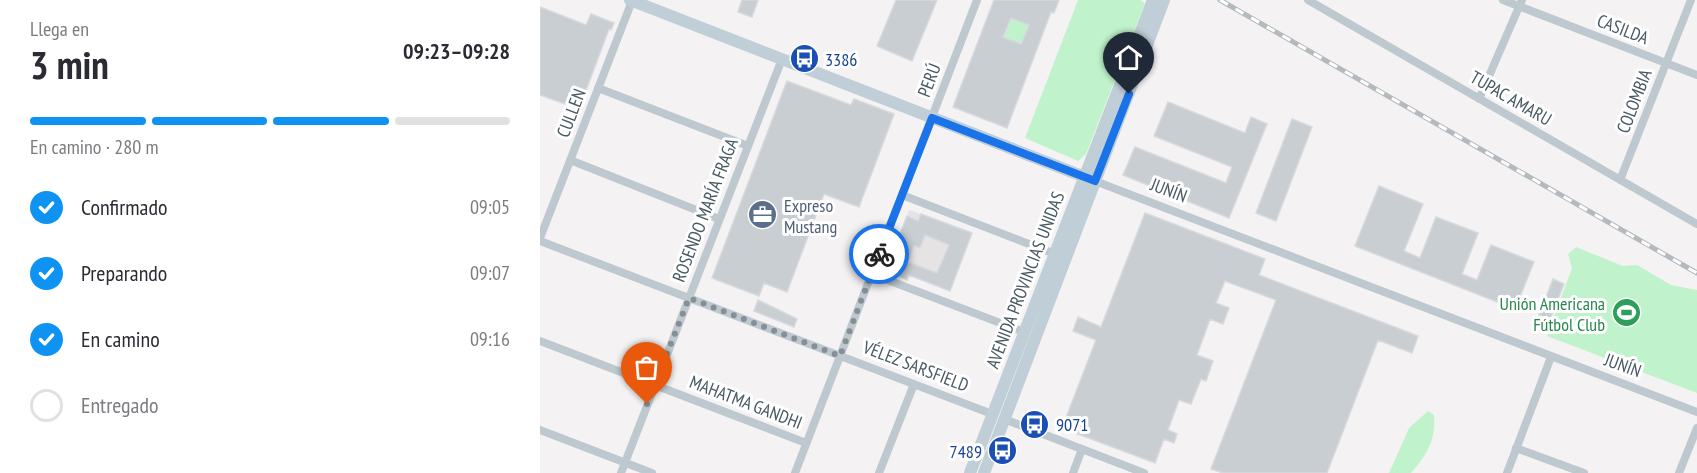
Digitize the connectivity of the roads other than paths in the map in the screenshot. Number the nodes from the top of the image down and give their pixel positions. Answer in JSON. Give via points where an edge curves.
{"nodes":[{"id":1,"x":631,"y":0,"type":"edge"},
{"id":2,"x":977,"y":0,"type":"edge"},
{"id":3,"x":1152,"y":0,"type":"edge"},
{"id":4,"x":1164,"y":0,"type":"edge"},
{"id":5,"x":1308,"y":0,"type":"edge"},
{"id":6,"x":1503,"y":0,"type":"edge"},
{"id":7,"x":1691,"y":0,"type":"edge"},
{"id":8,"x":1521,"y":3,"type":"edge"},
{"id":9,"x":782,"y":59,"type":"junction"},
{"id":10,"x":1666,"y":63,"type":"junction"},
{"id":11,"x":1697,"y":75,"type":"edge"},
{"id":12,"x":598,"y":88,"type":"junction"},
{"id":13,"x":1479,"y":99,"type":"junction"},
{"id":14,"x":932,"y":118,"type":"junction"},
{"id":15,"x":748,"y":146,"type":"junction"},
{"id":16,"x":570,"y":160,"type":"junction"},
{"id":17,"x":1090,"y":179,"type":"junction"},
{"id":18,"x":1620,"y":180,"type":"junction"},
{"id":19,"x":902,"y":195,"type":"junction"},
{"id":20,"x":719,"y":219,"type":"junction"},
{"id":21,"x":1697,"y":224,"type":"edge"},
{"id":22,"x":540,"y":239,"type":"edge"},
{"id":23,"x":1055,"y":254,"type":"junction"},
{"id":24,"x":872,"y":274,"type":"junction"},
{"id":25,"x":689,"y":298,"type":"junction"},
{"id":26,"x":1024,"y":332,"type":"junction"},
{"id":27,"x":540,"y":341,"type":"edge"},
{"id":28,"x":840,"y":356,"type":"junction"},
{"id":29,"x":1551,"y":357,"type":"junction"},
{"id":30,"x":914,"y":384,"type":"junction"},
{"id":31,"x":655,"y":385,"type":"junction"},
{"id":32,"x":1697,"y":412,"type":"edge"},
{"id":33,"x":998,"y":416,"type":"junction"},
{"id":34,"x":1697,"y":428,"type":"edge"},
{"id":35,"x":540,"y":430,"type":"edge"},
{"id":36,"x":806,"y":443,"type":"junction"},
{"id":37,"x":1516,"y":448,"type":"junction"},
{"id":38,"x":1082,"y":449,"type":"junction"},
{"id":39,"x":625,"y":463,"type":"junction"},
{"id":40,"x":621,"y":473,"type":"edge"},
{"id":41,"x":651,"y":473,"type":"edge"},
{"id":42,"x":795,"y":473,"type":"edge"},
{"id":43,"x":879,"y":473,"type":"edge"},
{"id":44,"x":970,"y":473,"type":"edge"},
{"id":45,"x":984,"y":473,"type":"edge"},
{"id":46,"x":1073,"y":473,"type":"edge"},
{"id":47,"x":1144,"y":473,"type":"edge"},
{"id":48,"x":1507,"y":473,"type":"edge"},
{"id":49,"x":1584,"y":473,"type":"edge"},
{"id":50,"x":1679,"y":473,"type":"edge"}],
"edges":[{"from":1,"to":9,"type":"main road","name":"JUNÍN"},
{"from":1,"to":12,"type":"street","name":"CULLEN"},
{"from":2,"to":14,"type":"street","name":"PERÚ"},
{"from":3,"to":17,"type":"main road","name":"AVENIDA PROVINCIAS UNIDAS"},
{"from":4,"to":17,"type":"main road","name":"AVENIDA PROVINCIAS UNIDAS"},
{"from":5,"to":13,"type":"street","name":"TUPAC AMARU"},
{"from":6,"to":8,"type":"street","name":"CASILDA"},
{"from":7,"to":10,"type":"street","name":"COLOMBIA"},
{"from":8,"to":10,"type":"street","name":"CASILDA"},
{"from":8,"to":13,"type":"street"},
{"from":9,"to":14,"type":"main road","name":"JUNÍN"},
{"from":9,"to":15,"type":"street","name":"ROSENDO MARÍA FRAGA"},
{"from":10,"to":11,"type":"street","name":"CASILDA"},
{"from":10,"to":18,"type":"street","name":"COLOMBIA"},
{"from":12,"to":15,"type":"street"},
{"from":12,"to":16,"type":"street","name":"CULLEN"},
{"from":13,"to":18,"type":"street","name":"TUPAC AMARU"},
{"from":14,"to":17,"type":"main road","name":"JUNÍN"},
{"from":14,"to":19,"type":"street","name":"PERÚ"},
{"from":15,"to":20,"type":"street","name":"ROSENDO MARÍA FRAGA"},
{"from":16,"to":20,"type":"street"},
{"from":16,"to":22,"type":"street","name":"CULLEN"},
{"from":17,"to":23,"type":"main road","name":"AVENIDA PROVINCIAS UNIDAS"},
{"from":17,"to":29,"type":"street","name":"JUNÍN"},
{"from":17,"to":33,"type":"main road","name":"AVENIDA PROVINCIAS UNIDAS"},
{"from":18,"to":21,"type":"street","name":"TUPAC AMARU"},
{"from":19,"to":23,"type":"street"},
{"from":19,"to":24,"type":"street","name":"PERÚ"},
{"from":20,"to":25,"type":"street","name":"ROSENDO MARÍA FRAGA"},
{"from":22,"to":25,"type":"street","name":"VÉLEZ SARSFIELD"},
{"from":23,"to":26,"type":"main road","name":"AVENIDA PROVINCIAS UNIDAS"},
{"from":24,"to":26,"type":"street"},
{"from":24,"to":28,"type":"street","name":"PERÚ"},
{"from":25,"to":28,"type":"street","name":"VÉLEZ SARSFIELD"},
{"from":25,"to":31,"type":"street","name":"ROSENDO MARÍA FRAGA"},
{"from":26,"to":33,"type":"main road","name":"AVENIDA PROVINCIAS UNIDAS"},
{"from":27,"to":31,"type":"street","name":"MAHATMA GANDHI"},
{"from":28,"to":30,"type":"street","name":"VÉLEZ SARSFIELD"},
{"from":28,"to":36,"type":"street","name":"PERÚ"},
{"from":29,"to":32,"type":"street","name":"JUNÍN"},
{"from":29,"to":37,"type":"street"},
{"from":30,"to":33,"type":"street","name":"VÉLEZ SARSFIELD"},
{"from":30,"to":43,"type":"street"},
{"from":31,"to":36,"type":"street","name":"MAHATMA GANDHI"},
{"from":31,"to":39,"type":"street","name":"ROSENDO MARÍA FRAGA"},
{"from":33,"to":38,"type":"street","name":"VÉLEZ SARSFIELD"},
{"from":33,"to":44,"type":"main road","name":"AVENIDA PROVINCIAS UNIDAS"},
{"from":33,"to":45,"type":"main road","name":"AVENIDA PROVINCIAS UNIDAS"},
{"from":34,"to":50,"type":"street"},
{"from":35,"to":39,"type":"street"},
{"from":36,"to":42,"type":"street","name":"PERÚ"},
{"from":37,"to":48,"type":"street"},
{"from":37,"to":49,"type":"street"},
{"from":38,"to":46,"type":"street"},
{"from":38,"to":47,"type":"street","name":"VÉLEZ SARSFIELD"},
{"from":39,"to":40,"type":"street","name":"ROSENDO MARÍA FRAGA"},
{"from":39,"to":41,"type":"street"}]}
